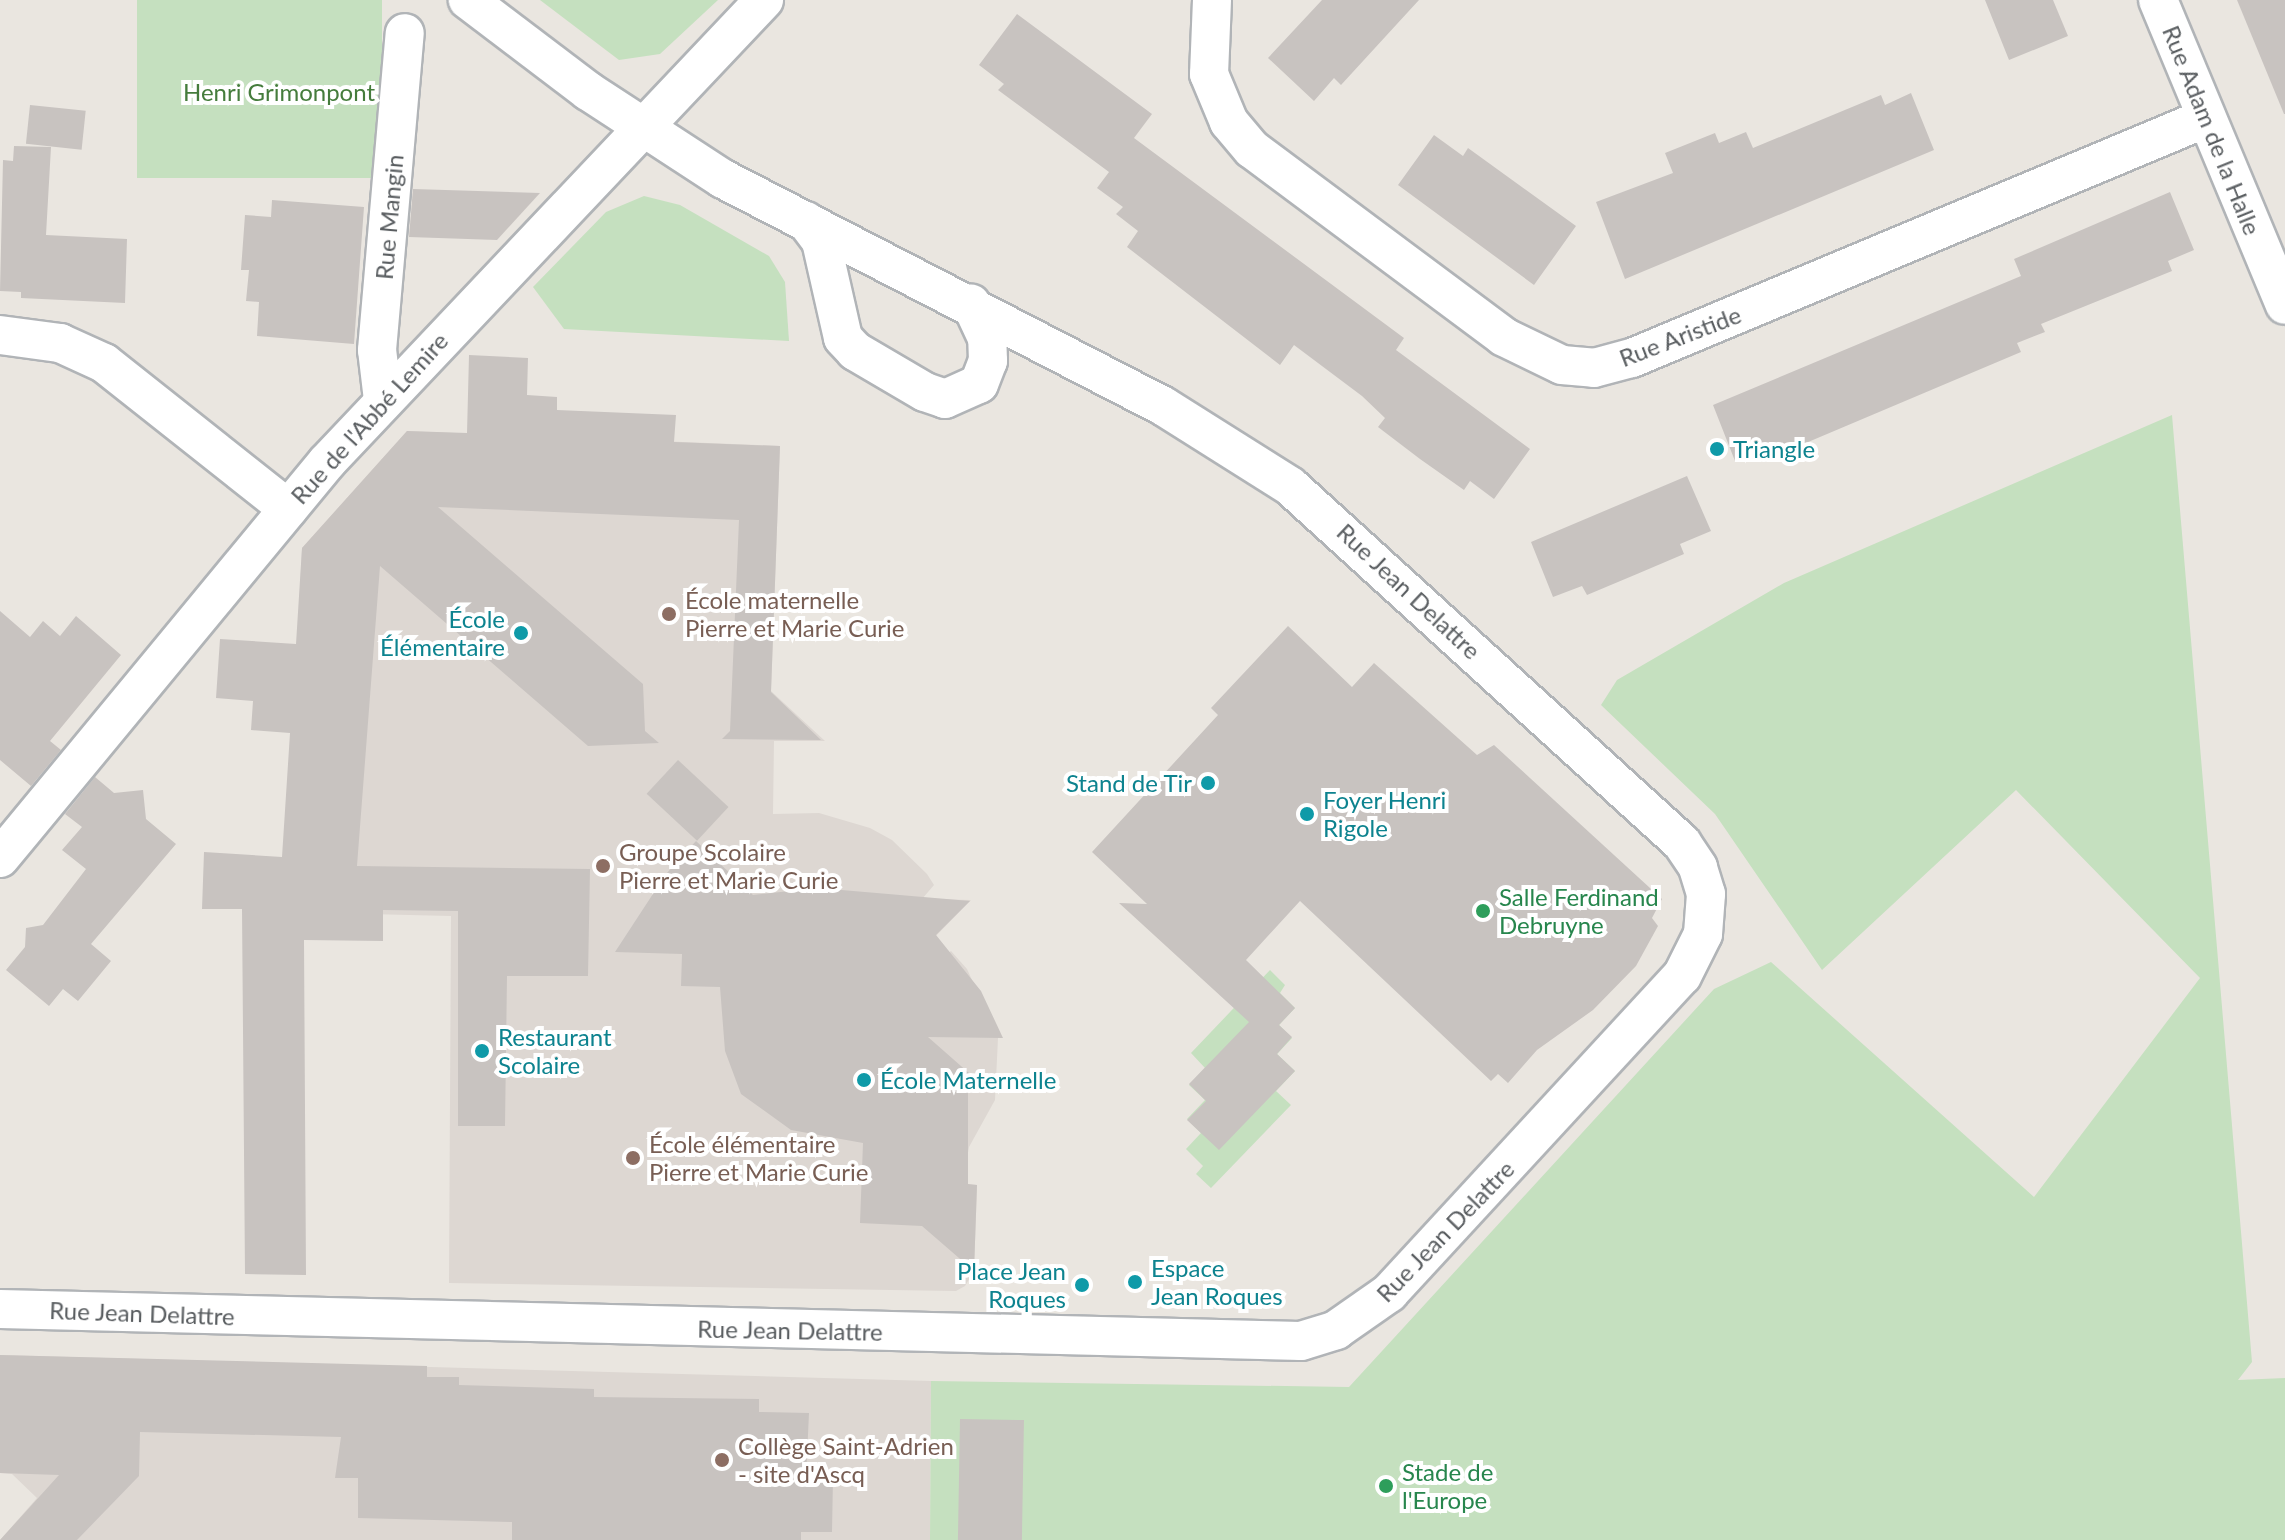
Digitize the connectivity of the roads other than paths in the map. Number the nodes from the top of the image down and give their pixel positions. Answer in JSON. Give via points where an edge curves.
{"nodes":[{"id":1,"x":468,"y":0,"type":"edge"},
{"id":2,"x":764,"y":0,"type":"edge"},
{"id":3,"x":1212,"y":0,"type":"edge"},
{"id":4,"x":2158,"y":0,"type":"edge"},
{"id":5,"x":405,"y":33,"type":"dead end"},
{"id":6,"x":2206,"y":118,"type":"junction"},
{"id":7,"x":642,"y":128,"type":"junction"},
{"id":8,"x":806,"y":221,"type":"junction"},
{"id":9,"x":971,"y":304,"type":"junction"},
{"id":10,"x":2285,"y":305,"type":"edge"},
{"id":11,"x":0,"y":335,"type":"edge"},
{"id":12,"x":383,"y":400,"type":"junction"},
{"id":13,"x":288,"y":509,"type":"junction"},
{"id":14,"x":0,"y":858,"type":"edge"},
{"id":15,"x":0,"y":1309,"type":"edge"}],
"edges":[{"from":1,"to":7,"type":"street"},
{"from":2,"to":7,"type":"street","name":"Rue de l'Abbé Lemire"},
{"from":3,"to":6,"type":"street","name":"Rue Aristide","via":[[1209,74],[1229,122],[1252,149],[1504,337],[1562,365],[1594,368],[1632,358]]},
{"from":4,"to":6,"type":"street","name":"Rue Adam de la Halle"},
{"from":5,"to":12,"type":"street","name":"Rue Mangin","via":[[377,350]]},
{"from":6,"to":10,"type":"street","name":"Rue Adam de la Halle"},
{"from":7,"to":8,"type":"street","name":"Rue Jean Delattre"},
{"from":7,"to":12,"type":"street","name":"Rue de l'Abbé Lemire"},
{"from":8,"to":9,"type":"street","name":"Rue Jean Delattre"},
{"from":8,"to":9,"type":"street","via":[[821,241],[843,338],[855,351],[925,392],[945,399],[979,384],[988,361],[987,338]]},
{"from":9,"to":15,"type":"street","name":"Rue Jean Delattre","via":[[1163,406],[1290,486],[1682,843],[1698,867],[1706,894],[1703,934],[1682,976],[1389,1293],[1336,1330],[1266,1343]]},
{"from":11,"to":13,"type":"street","via":[[60,343],[104,363]]},
{"from":12,"to":13,"type":"street","name":"Rue de l'Abbé Lemire"},
{"from":13,"to":14,"type":"street","name":"Rue de l'Abbé Lemire"}]}
